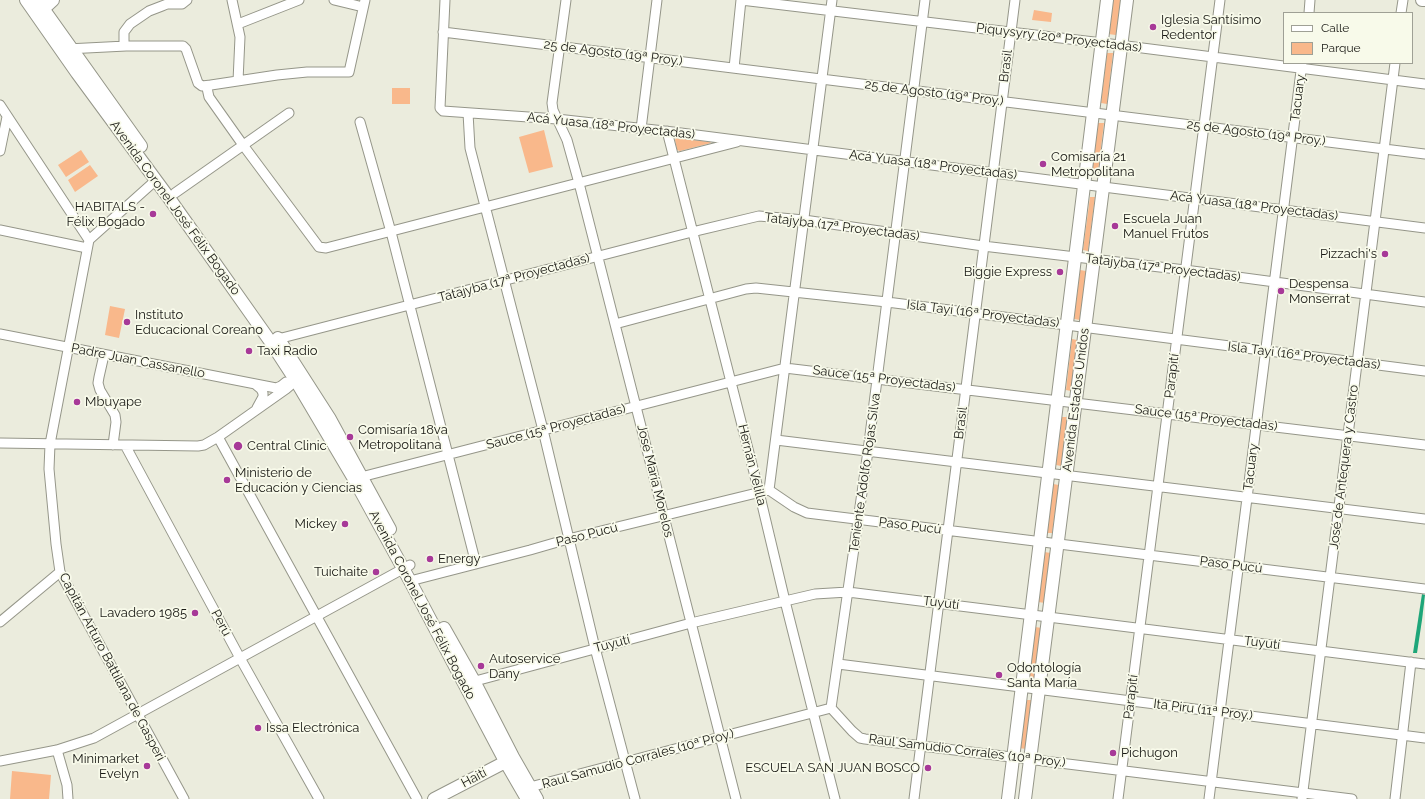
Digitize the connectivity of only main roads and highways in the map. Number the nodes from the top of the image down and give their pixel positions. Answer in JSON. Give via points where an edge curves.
{"nodes":[{"id":1,"x":26,"y":0,"type":"edge"},
{"id":2,"x":53,"y":0,"type":"edge"},
{"id":3,"x":1107,"y":0,"type":"edge"},
{"id":4,"x":1127,"y":0,"type":"edge"},
{"id":5,"x":1422,"y":0,"type":"edge"},
{"id":6,"x":1425,"y":0,"type":"edge"},
{"id":7,"x":39,"y":8,"type":"edge"},
{"id":8,"x":66,"y":50,"type":"junction"},
{"id":9,"x":275,"y":340,"type":"junction"},
{"id":10,"x":509,"y":759,"type":"junction"},
{"id":11,"x":434,"y":799,"type":"edge"},
{"id":12,"x":527,"y":799,"type":"edge"},
{"id":13,"x":537,"y":799,"type":"edge"},
{"id":14,"x":1008,"y":799,"type":"edge"},
{"id":15,"x":1025,"y":799,"type":"edge"}],
"edges":[{"from":1,"to":7,"type":"main road","name":"Avenida Coronel José Félix Bogado"},
{"from":2,"to":7,"type":"main road"},
{"from":3,"to":14,"type":"main road","name":"Avenida Estados Unidos"},
{"from":4,"to":15,"type":"main road","name":"Avenida Estados Unidos"},
{"from":5,"to":6,"type":"main road"},
{"from":7,"to":8,"type":"main road","name":"Avenida Coronel José Félix Bogado"},
{"from":8,"to":9,"type":"main road","name":"Avenida Coronel José Félix Bogado","via":[[156,180]]},
{"from":8,"to":9,"type":"main road","name":"Avenida Coronel José Félix Bogado","via":[[175,193]]},
{"from":9,"to":10,"type":"main road","name":"Avenida Coronel José Félix Bogado","via":[[330,419],[358,478]]},
{"from":10,"to":11,"type":"main road","name":"Haití"},
{"from":10,"to":12,"type":"main road","name":"Avenida Coronel José Félix Bogado"},
{"from":10,"to":13,"type":"main road","name":"Avenida Coronel José Félix Bogado"}]}
